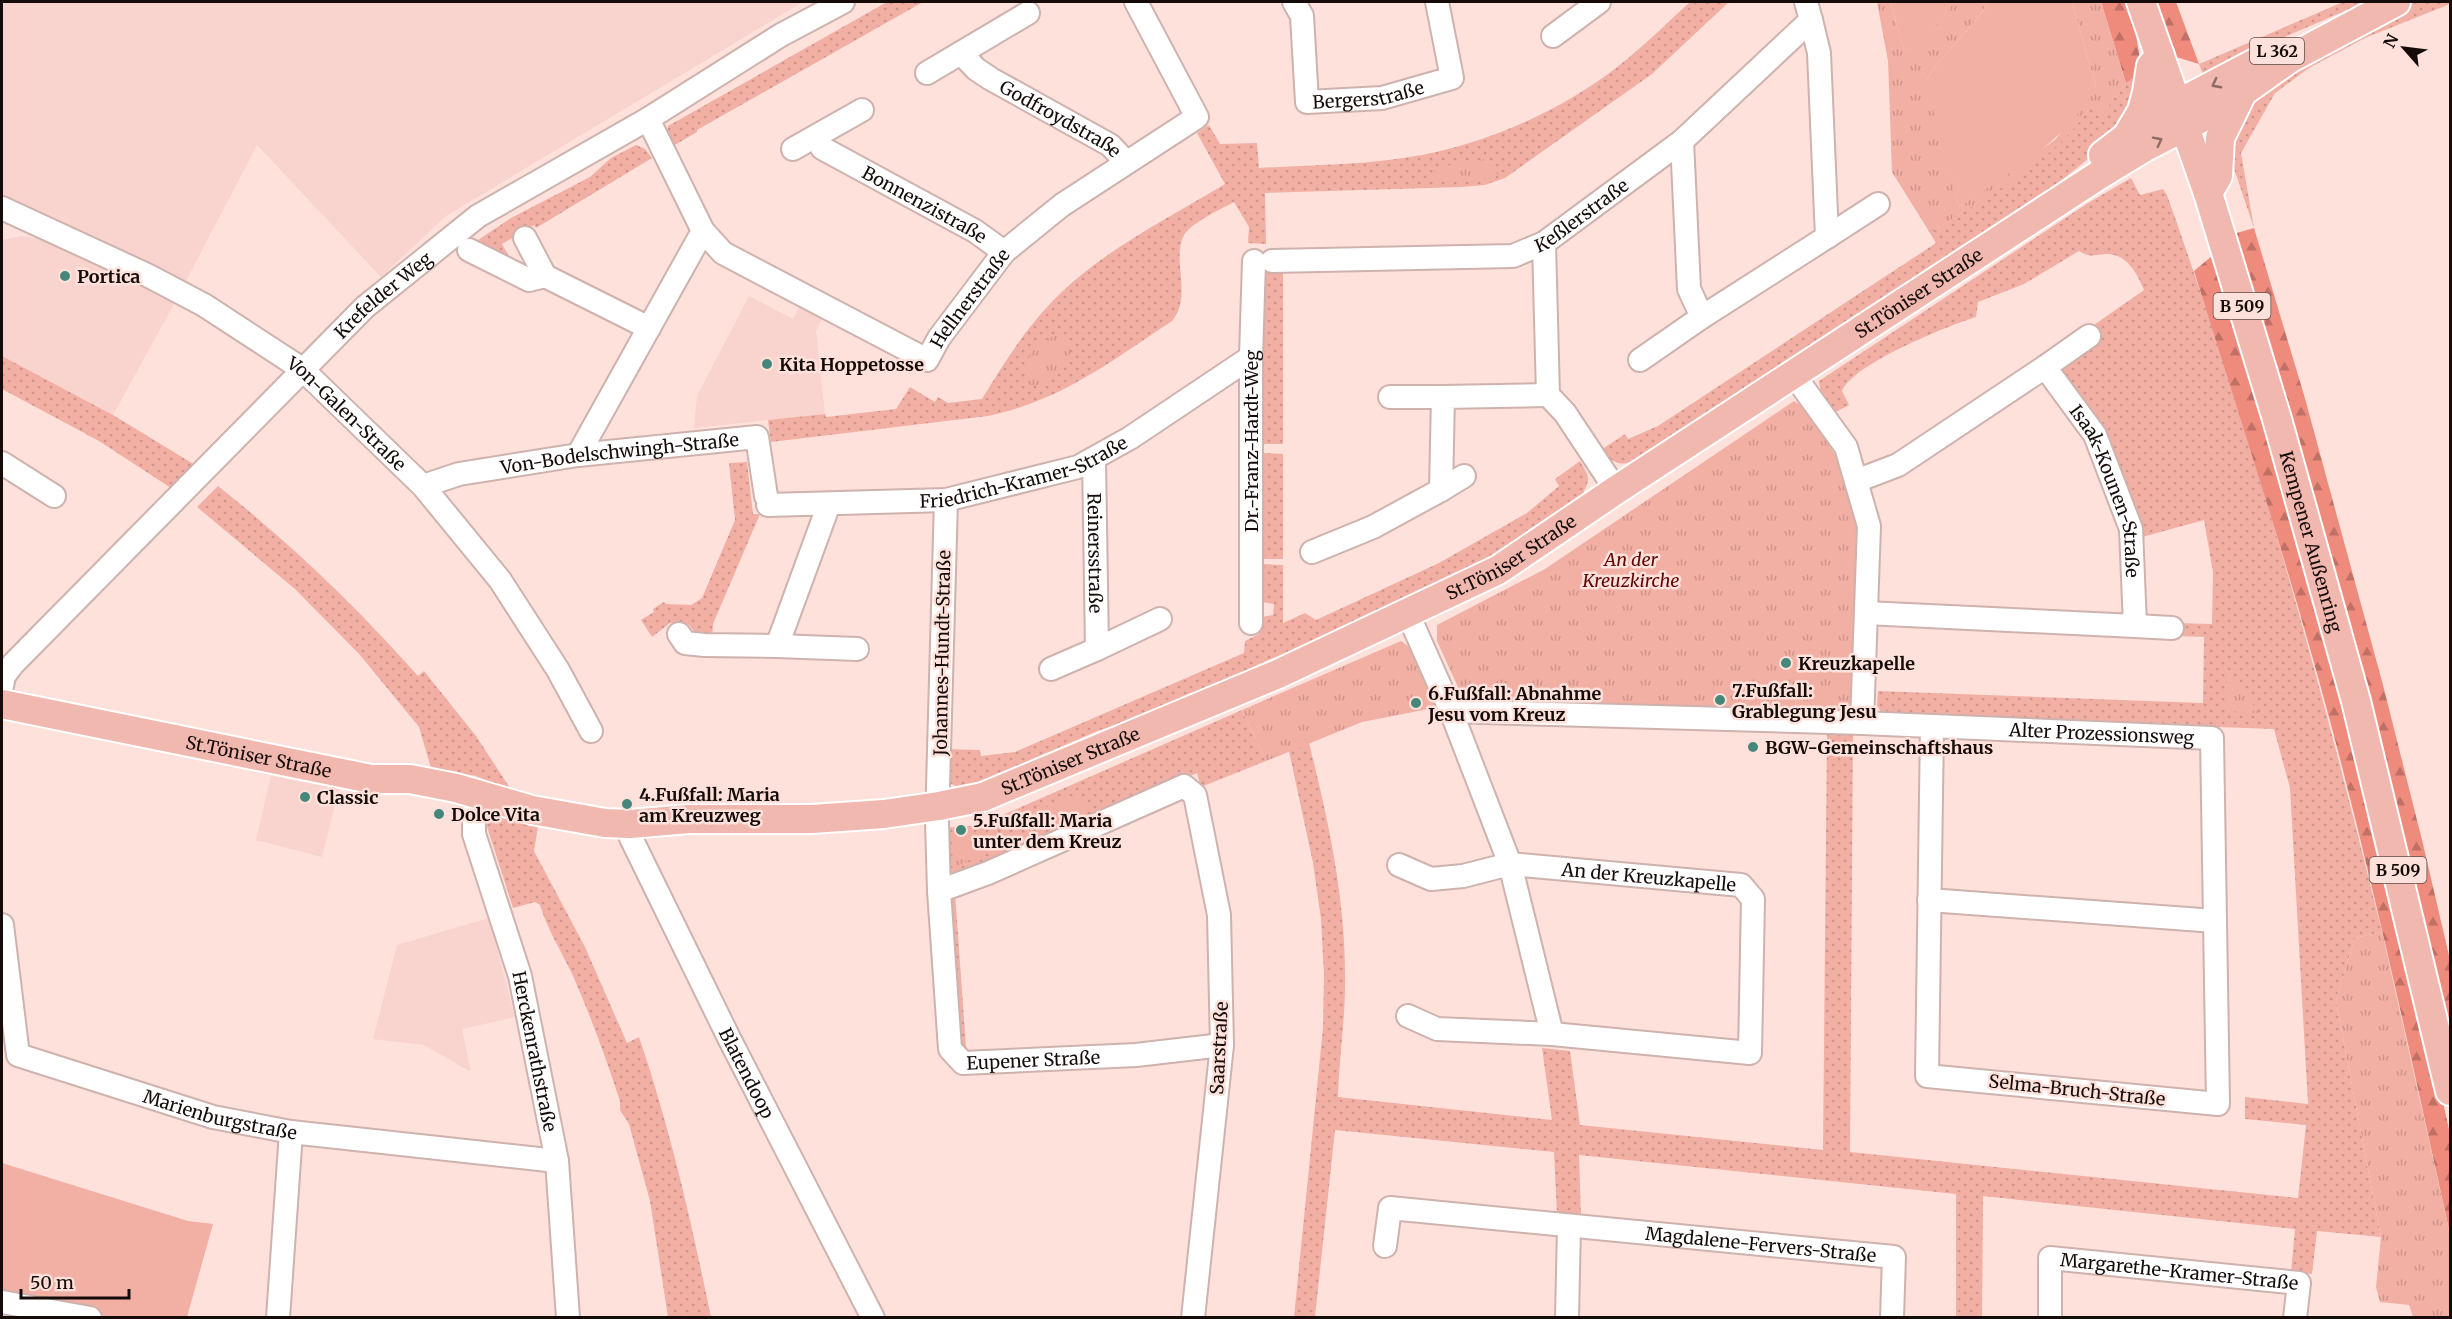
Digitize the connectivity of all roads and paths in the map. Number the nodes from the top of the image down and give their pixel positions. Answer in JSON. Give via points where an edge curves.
{"nodes":[{"id":1,"x":843,"y":2,"type":"edge"},
{"id":2,"x":1136,"y":2,"type":"edge"},
{"id":3,"x":1294,"y":2,"type":"edge"},
{"id":4,"x":1437,"y":2,"type":"edge"},
{"id":5,"x":1599,"y":2,"type":"edge"},
{"id":6,"x":2141,"y":2,"type":"edge"},
{"id":7,"x":2381,"y":2,"type":"edge"},
{"id":8,"x":2396,"y":2,"type":"edge"},
{"id":9,"x":1808,"y":11,"type":"edge"},
{"id":10,"x":1028,"y":13,"type":"dead end"},
{"id":11,"x":1553,"y":36,"type":"dead end"},
{"id":12,"x":970,"y":47,"type":"junction"},
{"id":13,"x":2160,"y":56,"type":"junction"},
{"id":14,"x":927,"y":73,"type":"dead end"},
{"id":15,"x":2243,"y":92,"type":"junction"},
{"id":16,"x":862,"y":110,"type":"dead end"},
{"id":17,"x":2180,"y":115,"type":"junction"},
{"id":18,"x":648,"y":118,"type":"junction"},
{"id":19,"x":824,"y":132,"type":"junction"},
{"id":20,"x":2127,"y":135,"type":"junction"},
{"id":21,"x":1682,"y":141,"type":"junction"},
{"id":22,"x":793,"y":149,"type":"dead end"},
{"id":23,"x":1126,"y":162,"type":"junction"},
{"id":24,"x":2208,"y":193,"type":"junction"},
{"id":25,"x":1878,"y":204,"type":"dead end"},
{"id":26,"x":2,"y":208,"type":"edge"},
{"id":27,"x":2019,"y":226,"type":"junction"},
{"id":28,"x":703,"y":231,"type":"junction"},
{"id":29,"x":1827,"y":237,"type":"junction"},
{"id":30,"x":525,"y":238,"type":"dead end"},
{"id":31,"x":1544,"y":243,"type":"junction"},
{"id":32,"x":469,"y":250,"type":"dead end"},
{"id":33,"x":1004,"y":252,"type":"junction"},
{"id":34,"x":1263,"y":261,"type":"joint"},
{"id":35,"x":545,"y":276,"type":"junction"},
{"id":36,"x":1701,"y":317,"type":"junction"},
{"id":37,"x":649,"y":328,"type":"junction"},
{"id":38,"x":2089,"y":336,"type":"dead end"},
{"id":39,"x":1251,"y":357,"type":"junction"},
{"id":40,"x":1640,"y":360,"type":"dead end"},
{"id":41,"x":2045,"y":367,"type":"junction"},
{"id":42,"x":302,"y":369,"type":"junction"},
{"id":43,"x":1794,"y":375,"type":"junction"},
{"id":44,"x":1548,"y":395,"type":"junction"},
{"id":45,"x":1390,"y":397,"type":"dead end"},
{"id":46,"x":1443,"y":397,"type":"junction"},
{"id":47,"x":578,"y":455,"type":"junction"},
{"id":48,"x":1094,"y":459,"type":"junction"},
{"id":49,"x":2,"y":463,"type":"edge"},
{"id":50,"x":1464,"y":476,"type":"dead end"},
{"id":51,"x":1856,"y":481,"type":"junction"},
{"id":52,"x":423,"y":486,"type":"junction"},
{"id":53,"x":1441,"y":489,"type":"junction"},
{"id":54,"x":1616,"y":490,"type":"junction"},
{"id":55,"x":54,"y":496,"type":"dead end"},
{"id":56,"x":767,"y":500,"type":"joint"},
{"id":57,"x":946,"y":500,"type":"junction"},
{"id":58,"x":829,"y":504,"type":"junction"},
{"id":59,"x":1312,"y":552,"type":"dead end"},
{"id":60,"x":1866,"y":613,"type":"junction"},
{"id":61,"x":1408,"y":614,"type":"junction"},
{"id":62,"x":1160,"y":619,"type":"dead end"},
{"id":63,"x":1251,"y":623,"type":"dead end"},
{"id":64,"x":2135,"y":626,"type":"junction"},
{"id":65,"x":2172,"y":628,"type":"dead end"},
{"id":66,"x":679,"y":634,"type":"dead end"},
{"id":67,"x":777,"y":646,"type":"junction"},
{"id":68,"x":857,"y":649,"type":"dead end"},
{"id":69,"x":1097,"y":649,"type":"junction"},
{"id":70,"x":1051,"y":669,"type":"dead end"},
{"id":71,"x":2,"y":686,"type":"edge"},
{"id":72,"x":2,"y":704,"type":"edge"},
{"id":73,"x":1452,"y":711,"type":"junction"},
{"id":74,"x":1862,"y":723,"type":"junction"},
{"id":75,"x":1932,"y":726,"type":"junction"},
{"id":76,"x":591,"y":731,"type":"dead end"},
{"id":77,"x":2212,"y":738,"type":"joint"},
{"id":78,"x":474,"y":793,"type":"junction"},
{"id":79,"x":939,"y":807,"type":"junction"},
{"id":80,"x":630,"y":824,"type":"junction"},
{"id":81,"x":1510,"y":864,"type":"junction"},
{"id":82,"x":1399,"y":865,"type":"dead end"},
{"id":83,"x":939,"y":891,"type":"junction"},
{"id":84,"x":1929,"y":900,"type":"junction"},
{"id":85,"x":2215,"y":921,"type":"junction"},
{"id":86,"x":2,"y":925,"type":"edge"},
{"id":87,"x":1408,"y":1016,"type":"dead end"},
{"id":88,"x":1552,"y":1034,"type":"junction"},
{"id":89,"x":1222,"y":1045,"type":"junction"},
{"id":90,"x":2451,"y":1091,"type":"edge"},
{"id":91,"x":291,"y":1132,"type":"junction"},
{"id":92,"x":557,"y":1161,"type":"junction"},
{"id":93,"x":1569,"y":1226,"type":"junction"},
{"id":94,"x":1385,"y":1246,"type":"dead end"},
{"id":95,"x":2,"y":1302,"type":"edge"},
{"id":96,"x":90,"y":1317,"type":"edge"},
{"id":97,"x":278,"y":1317,"type":"edge"},
{"id":98,"x":568,"y":1317,"type":"edge"},
{"id":99,"x":873,"y":1317,"type":"edge"},
{"id":100,"x":1193,"y":1317,"type":"edge"},
{"id":101,"x":1567,"y":1317,"type":"edge"},
{"id":102,"x":1892,"y":1317,"type":"edge"},
{"id":103,"x":2050,"y":1317,"type":"edge"},
{"id":104,"x":2295,"y":1317,"type":"edge"}],
"edges":[{"from":1,"to":18,"type":"street","name":"Krefelder Weg","via":[[781,35]]},
{"from":2,"to":23,"type":"street","name":"Hellnerstraße","via":[[1197,117]]},
{"from":3,"to":4,"type":"street","name":"Bergerstraße","via":[[1302,16],[1307,102],[1382,98],[1452,78]]},
{"from":5,"to":11,"type":"street"},
{"from":6,"to":13,"type":"main road","name":"Kempener Außenring","number":"B 509"},
{"from":7,"to":17,"type":"main road","name":"St.Töniser Straße","number":"L 362","one_way":true,"via":[[2300,39],[2214,86]]},
{"from":8,"to":15,"type":"main road","name":"St.Töniser Straße","number":"L 362","via":[[2289,59]]},
{"from":9,"to":21,"type":"street","name":"Keßlerstraße"},
{"from":9,"to":29,"type":"street","via":[[1820,53]]},
{"from":10,"to":12,"type":"street"},
{"from":12,"to":14,"type":"street"},
{"from":12,"to":23,"type":"street","name":"Godfroydstraße","via":[[976,69],[1110,145]]},
{"from":13,"to":17,"type":"main road","name":"Kempener Außenring","number":"B 509"},
{"from":13,"to":20,"type":"main road","via":[[2151,66],[2142,111]]},
{"from":15,"to":17,"type":"main road","name":"St.Töniser Straße","number":"L 362","via":[[2217,110]]},
{"from":15,"to":24,"type":"main road","via":[[2220,138],[2218,176]]},
{"from":16,"to":19,"type":"street"},
{"from":17,"to":20,"type":"main road","name":"St.Töniser Straße"},
{"from":17,"to":24,"type":"main road","name":"Kempener Außenring","number":"B 509"},
{"from":27,"to":17,"type":"main road","name":"St.Töniser Straße","one_way":true,"via":[[2145,147]]},
{"from":18,"to":28,"type":"street","name":"Hellnerstraße"},
{"from":18,"to":42,"type":"street","name":"Krefelder Weg","via":[[478,216],[365,307]]},
{"from":19,"to":22,"type":"street"},
{"from":19,"to":33,"type":"street","name":"Bonnenzistraße","via":[[842,143],[844,161],[975,231]]},
{"from":20,"to":27,"type":"main road","name":"St.Töniser Straße"},
{"from":21,"to":31,"type":"street","name":"Keßlerstraße"},
{"from":21,"to":36,"type":"street","via":[[1689,289]]},
{"from":23,"to":33,"type":"street","name":"Hellnerstraße","via":[[1062,205]]},
{"from":24,"to":90,"type":"main road","name":"Kempener Außenring","number":"B 509","via":[[2342,649]]},
{"from":25,"to":29,"type":"street"},
{"from":26,"to":42,"type":"street","name":"Von-Galen-Straße","via":[[204,305]]},
{"from":27,"to":43,"type":"main road","name":"St.Töniser Straße"},
{"from":28,"to":33,"type":"street","name":"Hellnerstraße","via":[[723,253],[927,360],[939,338]]},
{"from":28,"to":37,"type":"street"},
{"from":29,"to":36,"type":"street"},
{"from":30,"to":35,"type":"street"},
{"from":31,"to":34,"type":"street","name":"Keßlerstraße","via":[[1513,256]]},
{"from":31,"to":44,"type":"street"},
{"from":32,"to":35,"type":"street","via":[[529,280]]},
{"from":34,"to":39,"type":"street","name":"Dr.-Franz-Hardt-Weg"},
{"from":35,"to":37,"type":"street"},
{"from":36,"to":40,"type":"street"},
{"from":37,"to":47,"type":"street"},
{"from":38,"to":41,"type":"street"},
{"from":39,"to":48,"type":"street","name":"Friedrich-Kramer-Straße"},
{"from":39,"to":63,"type":"street","name":"Dr.-Franz-Hardt-Weg"},
{"from":41,"to":51,"type":"street","via":[[1898,465]]},
{"from":41,"to":64,"type":"street","name":"Isaak-Kounen-Straße","via":[[2095,435],[2131,529]]},
{"from":42,"to":52,"type":"street","name":"Von-Galen-Straße"},
{"from":42,"to":71,"type":"street","name":"Krefelder Weg","via":[[13,664]]},
{"from":43,"to":51,"type":"street","via":[[1846,447]]},
{"from":43,"to":54,"type":"main road","name":"St.Töniser Straße"},
{"from":44,"to":46,"type":"street"},
{"from":44,"to":54,"type":"street","via":[[1565,413]]},
{"from":45,"to":46,"type":"street"},
{"from":46,"to":53,"type":"street"},
{"from":47,"to":52,"type":"street","name":"Von-Bodelschwingh-Straße","via":[[459,474]]},
{"from":47,"to":56,"type":"street","name":"Von-Bodelschwingh-Straße","via":[[757,437]]},
{"from":48,"to":57,"type":"street","name":"Friedrich-Kramer-Straße","via":[[1078,467]]},
{"from":48,"to":69,"type":"street","name":"Reinersstraße"},
{"from":49,"to":55,"type":"street"},
{"from":50,"to":53,"type":"street"},
{"from":51,"to":60,"type":"street","via":[[1869,526]]},
{"from":52,"to":76,"type":"street","name":"Von-Galen-Straße","via":[[500,580],[558,670]]},
{"from":53,"to":59,"type":"street","via":[[1373,527]]},
{"from":54,"to":61,"type":"main road","name":"St.Töniser Straße","via":[[1498,570]]},
{"from":56,"to":58,"type":"street","name":"Friedrich-Kramer-Straße"},
{"from":57,"to":58,"type":"street","name":"Friedrich-Kramer-Straße"},
{"from":57,"to":79,"type":"street","name":"Johannes-Hundt-Straße"},
{"from":58,"to":67,"type":"street"},
{"from":60,"to":64,"type":"street"},
{"from":60,"to":74,"type":"street"},
{"from":61,"to":73,"type":"street"},
{"from":61,"to":79,"type":"main road","name":"St.Töniser Straße","via":[[1278,674],[983,797]]},
{"from":62,"to":69,"type":"street"},
{"from":64,"to":65,"type":"street"},
{"from":66,"to":67,"type":"street","via":[[685,643]]},
{"from":67,"to":68,"type":"street"},
{"from":69,"to":70,"type":"street"},
{"from":72,"to":78,"type":"main road","name":"St.Töniser Straße","via":[[371,779],[410,779]]},
{"from":73,"to":74,"type":"street","name":"Alter Prozessionsweg"},
{"from":73,"to":81,"type":"street"},
{"from":74,"to":75,"type":"street","name":"Alter Prozessionsweg"},
{"from":75,"to":77,"type":"street","name":"Alter Prozessionsweg"},
{"from":75,"to":84,"type":"street","name":"Selma-Bruch-Straße"},
{"from":77,"to":85,"type":"street","name":"Selma-Bruch-Straße"},
{"from":78,"to":80,"type":"main road","name":"St.Töniser Straße","via":[[542,812]]},
{"from":78,"to":92,"type":"street","name":"Herckenrathstraße","via":[[474,834],[520,976]]},
{"from":79,"to":80,"type":"main road","name":"St.Töniser Straße","via":[[812,819],[689,819]]},
{"from":79,"to":83,"type":"street","name":"Eupener Straße"},
{"from":80,"to":99,"type":"street","name":"Blatendoop","via":[[631,838],[729,1038]]},
{"from":81,"to":82,"type":"street","name":"An der Kreuzkapelle","via":[[1463,876],[1431,879]]},
{"from":81,"to":88,"type":"street"},
{"from":81,"to":88,"type":"street","name":"An der Kreuzkapelle","via":[[1741,885],[1753,899],[1750,1053]]},
{"from":83,"to":89,"type":"street","name":"Eupener Straße","via":[[950,1049],[963,1063],[1136,1055]]},
{"from":83,"to":89,"type":"street","name":"Saarstraße","via":[[1184,786],[1195,795],[1219,915]]},
{"from":84,"to":85,"type":"street"},
{"from":84,"to":85,"type":"street","name":"Selma-Bruch-Straße","via":[[1927,1076],[2218,1104]]},
{"from":86,"to":91,"type":"street","name":"Marienburgstraße","via":[[18,1055],[213,1117]]},
{"from":87,"to":88,"type":"street","name":"An der Kreuzkapelle","via":[[1437,1029]]},
{"from":89,"to":100,"type":"street","name":"Saarstraße"},
{"from":91,"to":92,"type":"street","name":"Marienburgstraße"},
{"from":91,"to":97,"type":"street"},
{"from":92,"to":98,"type":"street","name":"Herckenrathstraße"},
{"from":93,"to":94,"type":"street","via":[[1390,1208]]},
{"from":93,"to":101,"type":"street"},
{"from":93,"to":102,"type":"street","name":"Magdalene-Fervers-Straße","via":[[1894,1257]]},
{"from":95,"to":96,"type":"street"},
{"from":103,"to":104,"type":"street","name":"Margarethe-Kramer-Straße","via":[[2050,1258],[2299,1282]]}]}
